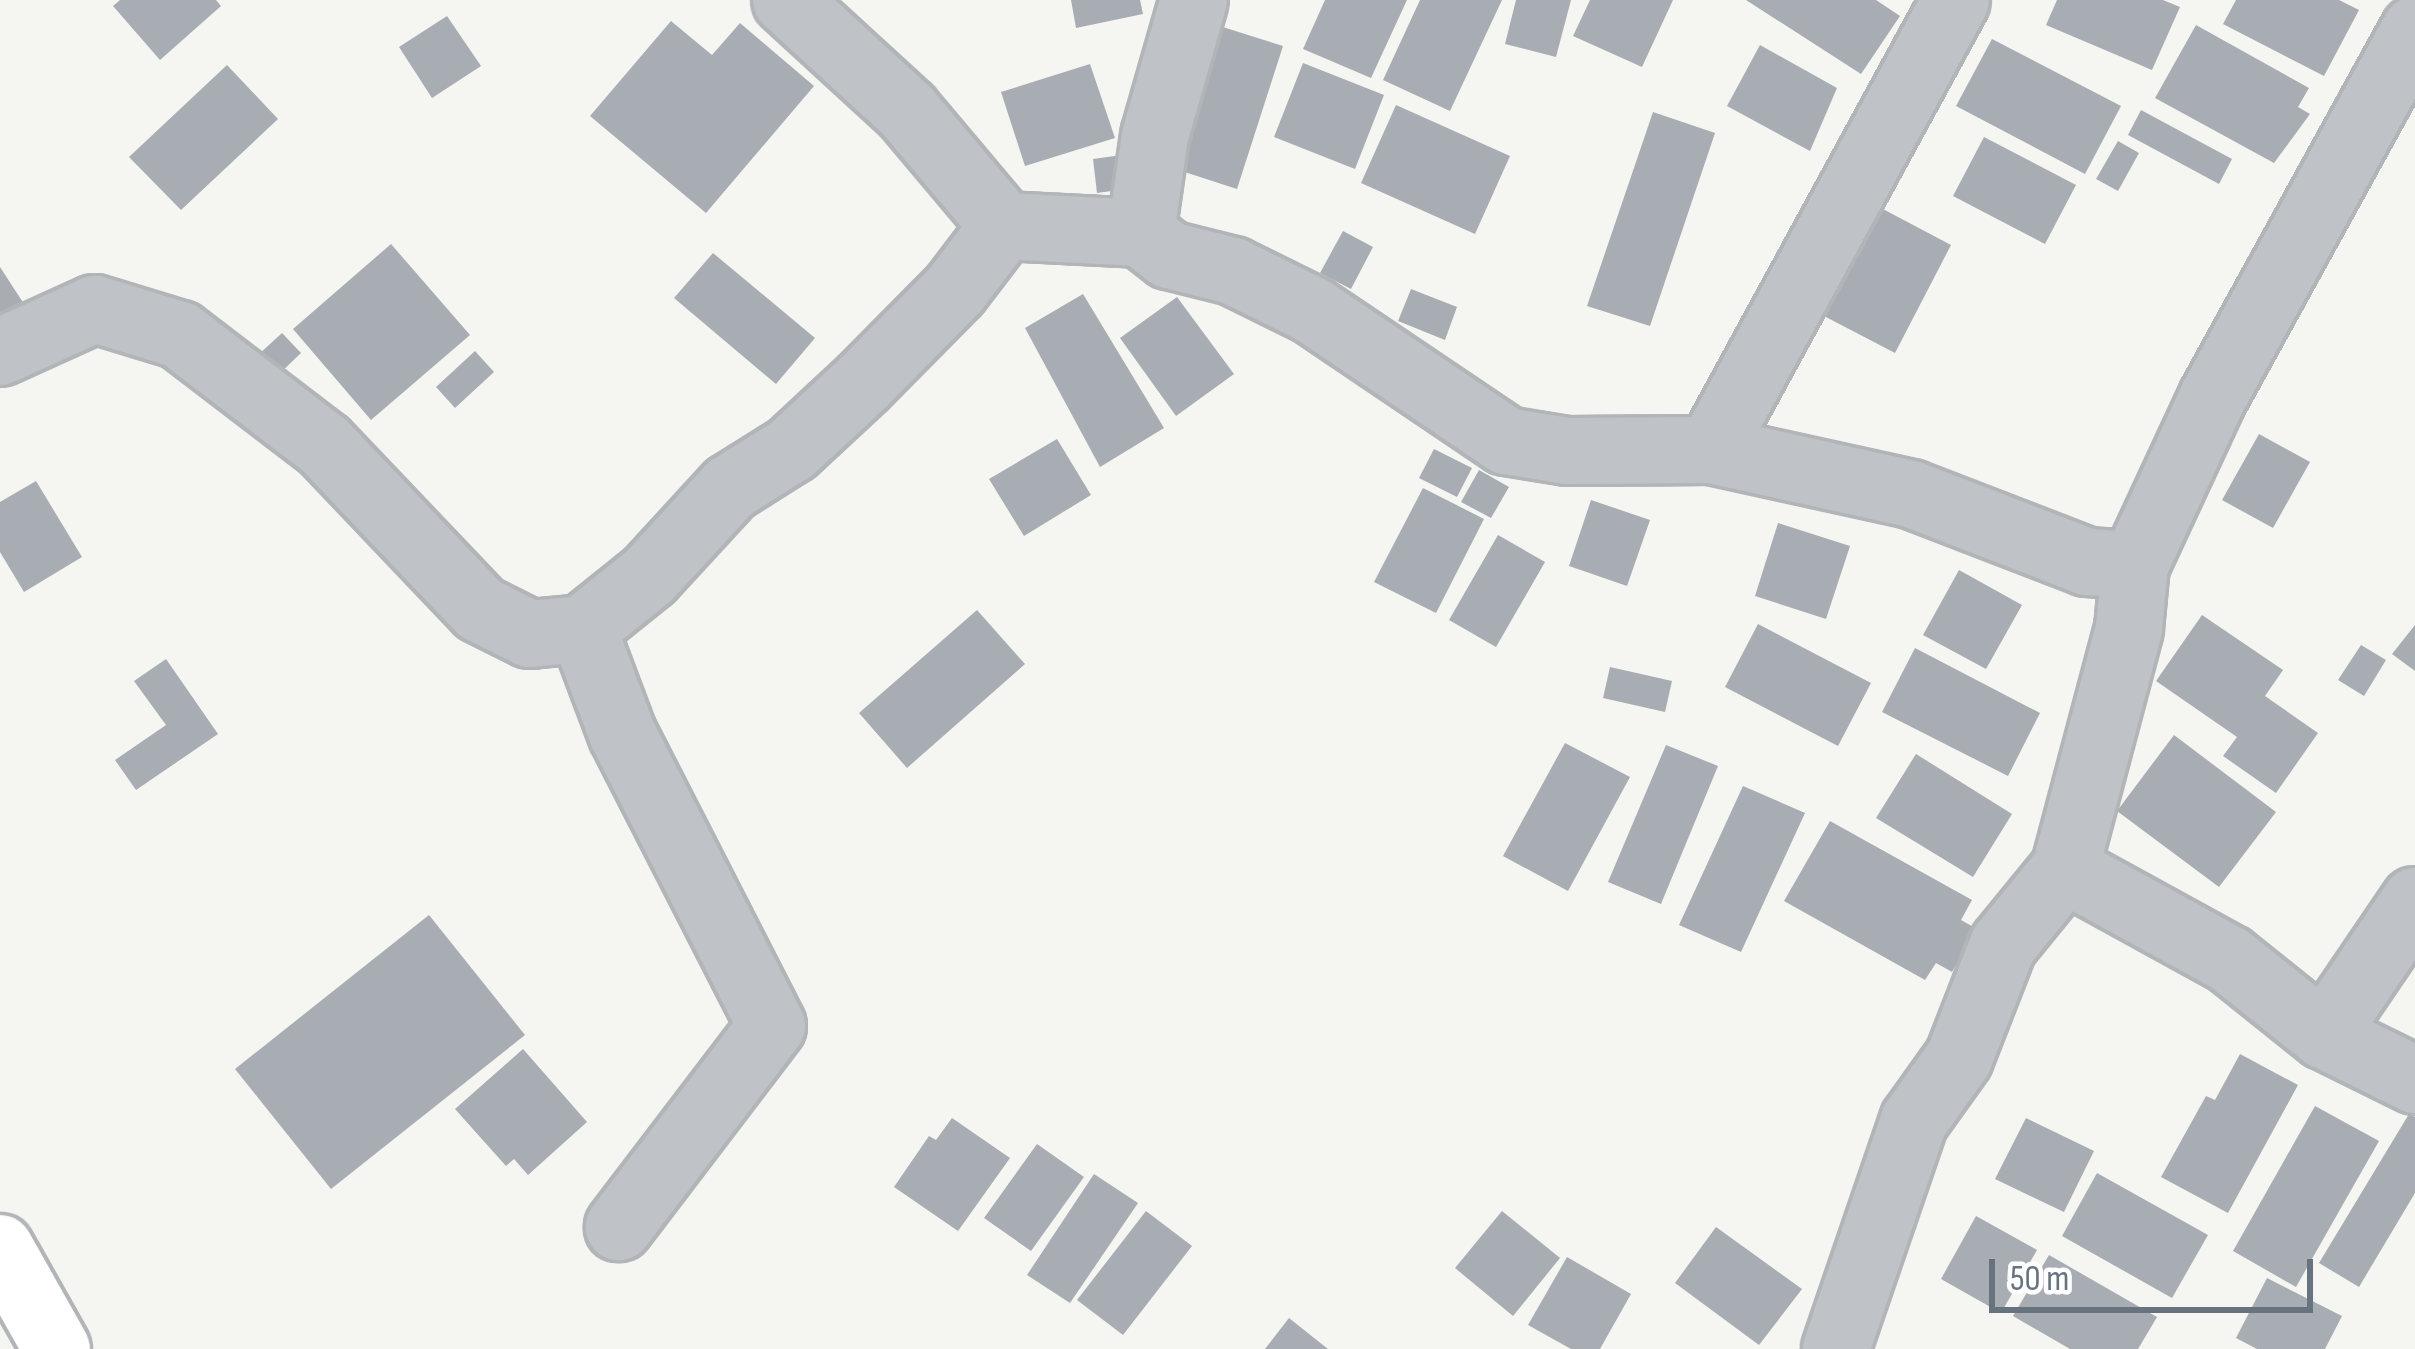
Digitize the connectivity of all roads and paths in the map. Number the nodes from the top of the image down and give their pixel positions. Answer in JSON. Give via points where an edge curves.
{"nodes":[{"id":1,"x":786,"y":0,"type":"edge"},
{"id":2,"x":1194,"y":0,"type":"edge"},
{"id":3,"x":1956,"y":0,"type":"edge"},
{"id":4,"x":2415,"y":30,"type":"edge"},
{"id":5,"x":1004,"y":226,"type":"junction"},
{"id":6,"x":1142,"y":233,"type":"junction"},
{"id":7,"x":0,"y":352,"type":"edge"},
{"id":8,"x":1711,"y":450,"type":"junction"},
{"id":9,"x":2135,"y":566,"type":"junction"},
{"id":10,"x":583,"y":629,"type":"junction"},
{"id":11,"x":2065,"y":869,"type":"junction"},
{"id":12,"x":2415,"y":901,"type":"edge"},
{"id":13,"x":2324,"y":1036,"type":"junction"},
{"id":14,"x":2415,"y":1080,"type":"edge"},
{"id":15,"x":620,"y":1227,"type":"dead end"},
{"id":16,"x":0,"y":1248,"type":"edge"},
{"id":17,"x":57,"y":1349,"type":"edge"},
{"id":18,"x":1836,"y":1349,"type":"edge"}],
"edges":[{"from":1,"to":5,"type":"street","via":[[907,111]]},
{"from":2,"to":6,"type":"street","via":[[1155,136]]},
{"from":3,"to":8,"type":"street"},
{"from":4,"to":9,"type":"street","via":[[2212,399]]},
{"from":5,"to":6,"type":"street"},
{"from":5,"to":10,"type":"street","via":[[955,290],[863,383],[792,449],[730,488],[649,576]]},
{"from":6,"to":8,"type":"street","via":[[1169,255],[1233,271],[1312,310],[1506,441],[1567,451]]},
{"from":7,"to":10,"type":"street","via":[[95,309],[180,335],[324,445],[480,609],[530,634]]},
{"from":8,"to":9,"type":"street","via":[[1911,494],[2087,562]]},
{"from":9,"to":11,"type":"street","via":[[2129,628]]},
{"from":10,"to":15,"type":"street","via":[[622,733],[772,1026]]},
{"from":11,"to":13,"type":"street","via":[[2229,958]]},
{"from":11,"to":18,"type":"street","via":[[2003,945],[1959,1058],[1914,1120]]},
{"from":12,"to":13,"type":"street"},
{"from":13,"to":14,"type":"street"},
{"from":16,"to":17,"type":"highway"}]}
